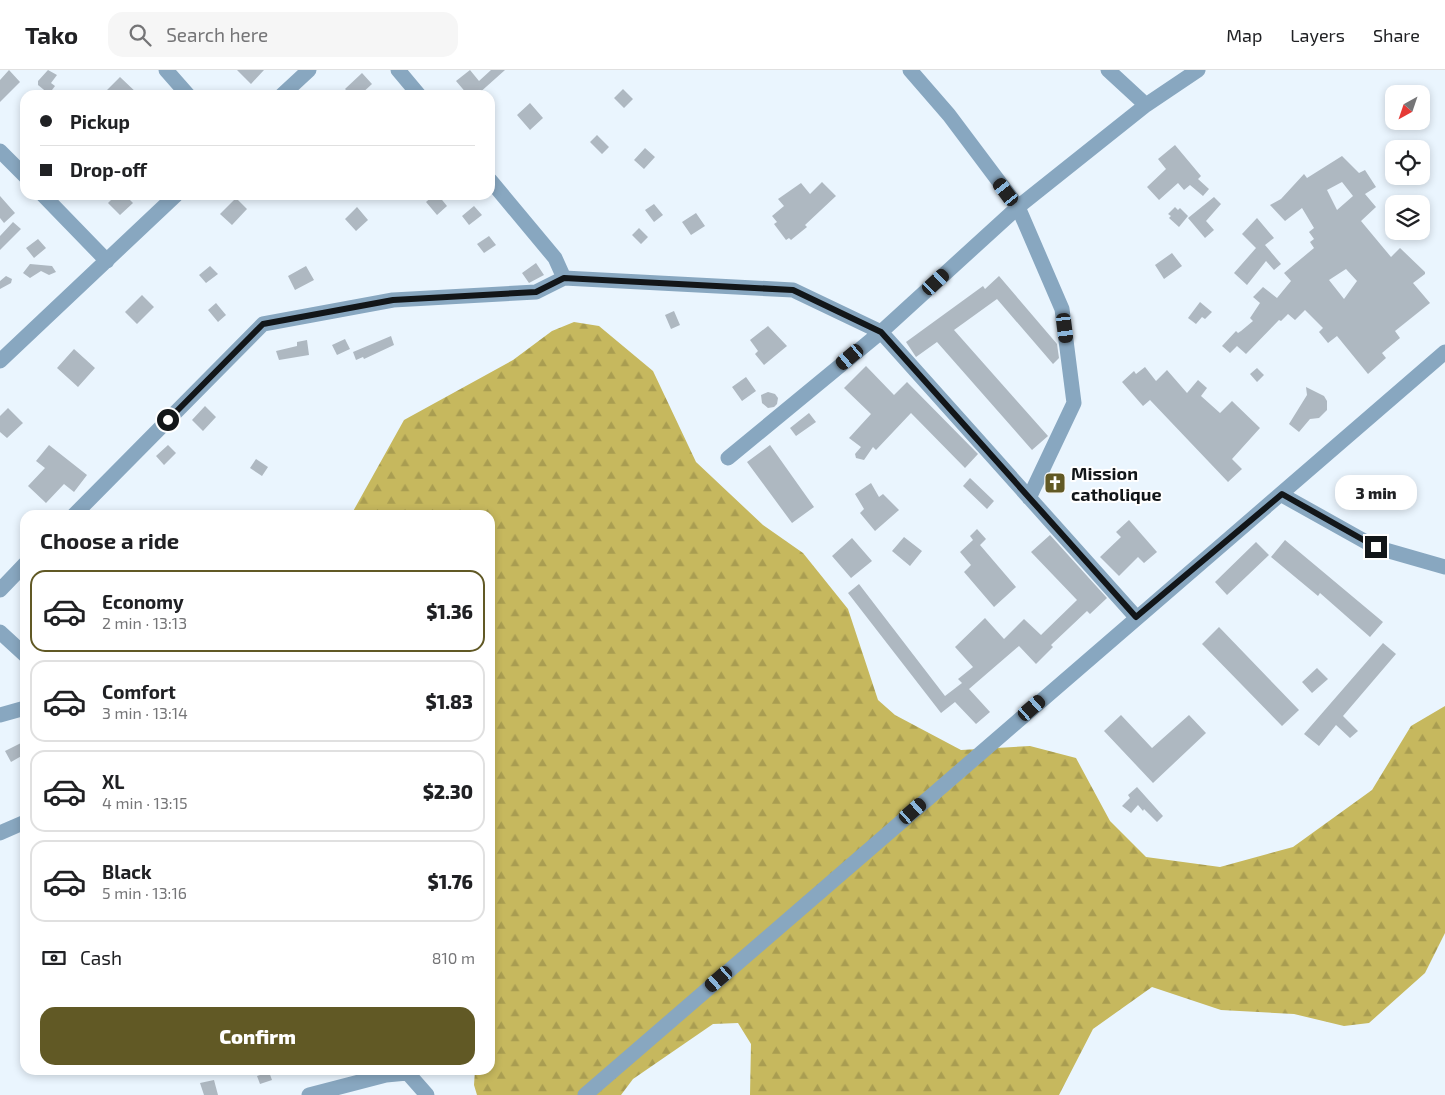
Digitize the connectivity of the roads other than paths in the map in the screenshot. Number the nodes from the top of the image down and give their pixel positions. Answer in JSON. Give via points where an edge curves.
{"nodes":[{"id":1,"x":166,"y":70,"type":"edge"},
{"id":2,"x":309,"y":70,"type":"edge"},
{"id":3,"x":398,"y":70,"type":"edge"},
{"id":4,"x":910,"y":70,"type":"edge"},
{"id":5,"x":1108,"y":70,"type":"edge"},
{"id":6,"x":1198,"y":70,"type":"edge"},
{"id":7,"x":184,"y":90,"type":"edge"},
{"id":8,"x":287,"y":90,"type":"edge"},
{"id":9,"x":415,"y":90,"type":"edge"},
{"id":10,"x":1146,"y":105,"type":"junction"},
{"id":11,"x":0,"y":151,"type":"edge"},
{"id":12,"x":20,"y":171,"type":"edge"},
{"id":13,"x":495,"y":186,"type":"edge"},
{"id":14,"x":48,"y":200,"type":"edge"},
{"id":15,"x":171,"y":200,"type":"edge"},
{"id":16,"x":1018,"y":207,"type":"junction"},
{"id":17,"x":107,"y":261,"type":"junction"},
{"id":18,"x":564,"y":278,"type":"junction"},
{"id":19,"x":881,"y":332,"type":"junction"},
{"id":20,"x":1445,"y":352,"type":"edge"},
{"id":21,"x":0,"y":361,"type":"edge"},
{"id":22,"x":728,"y":458,"type":"dead end"},
{"id":23,"x":1282,"y":494,"type":"junction"},
{"id":24,"x":1030,"y":498,"type":"junction"},
{"id":25,"x":79,"y":510,"type":"edge"},
{"id":26,"x":1445,"y":567,"type":"edge"},
{"id":27,"x":20,"y":569,"type":"edge"},
{"id":28,"x":0,"y":590,"type":"edge"},
{"id":29,"x":1136,"y":617,"type":"junction"},
{"id":30,"x":0,"y":632,"type":"edge"},
{"id":31,"x":20,"y":650,"type":"edge"},
{"id":32,"x":20,"y":709,"type":"edge"},
{"id":33,"x":0,"y":715,"type":"edge"},
{"id":34,"x":20,"y":824,"type":"edge"},
{"id":35,"x":0,"y":833,"type":"edge"},
{"id":36,"x":386,"y":1075,"type":"edge"},
{"id":37,"x":409,"y":1075,"type":"edge"},
{"id":38,"x":309,"y":1095,"type":"edge"},
{"id":39,"x":427,"y":1095,"type":"edge"},
{"id":40,"x":585,"y":1095,"type":"edge"}],
"edges":[{"from":1,"to":7,"type":"street"},
{"from":2,"to":8,"type":"street"},
{"from":3,"to":9,"type":"street"},
{"from":4,"to":16,"type":"street","via":[[949,114]]},
{"from":5,"to":10,"type":"street"},
{"from":6,"to":10,"type":"street"},
{"from":10,"to":16,"type":"street"},
{"from":11,"to":12,"type":"street"},
{"from":13,"to":18,"type":"street","via":[[555,258]]},
{"from":14,"to":17,"type":"street"},
{"from":15,"to":17,"type":"street"},
{"from":16,"to":19,"type":"street"},
{"from":16,"to":24,"type":"street","via":[[1062,309],[1074,403]]},
{"from":17,"to":21,"type":"street"},
{"from":18,"to":19,"type":"street","via":[[793,290]]},
{"from":18,"to":25,"type":"street","via":[[536,292],[393,300],[263,324]]},
{"from":19,"to":22,"type":"street"},
{"from":19,"to":24,"type":"street"},
{"from":20,"to":23,"type":"street"},
{"from":23,"to":26,"type":"street","via":[[1376,547]]},
{"from":23,"to":29,"type":"street"},
{"from":24,"to":29,"type":"street"},
{"from":27,"to":28,"type":"street"},
{"from":29,"to":40,"type":"street"},
{"from":30,"to":31,"type":"street"},
{"from":32,"to":33,"type":"street"},
{"from":34,"to":35,"type":"street"},
{"from":36,"to":38,"type":"street"},
{"from":37,"to":39,"type":"street"}]}
